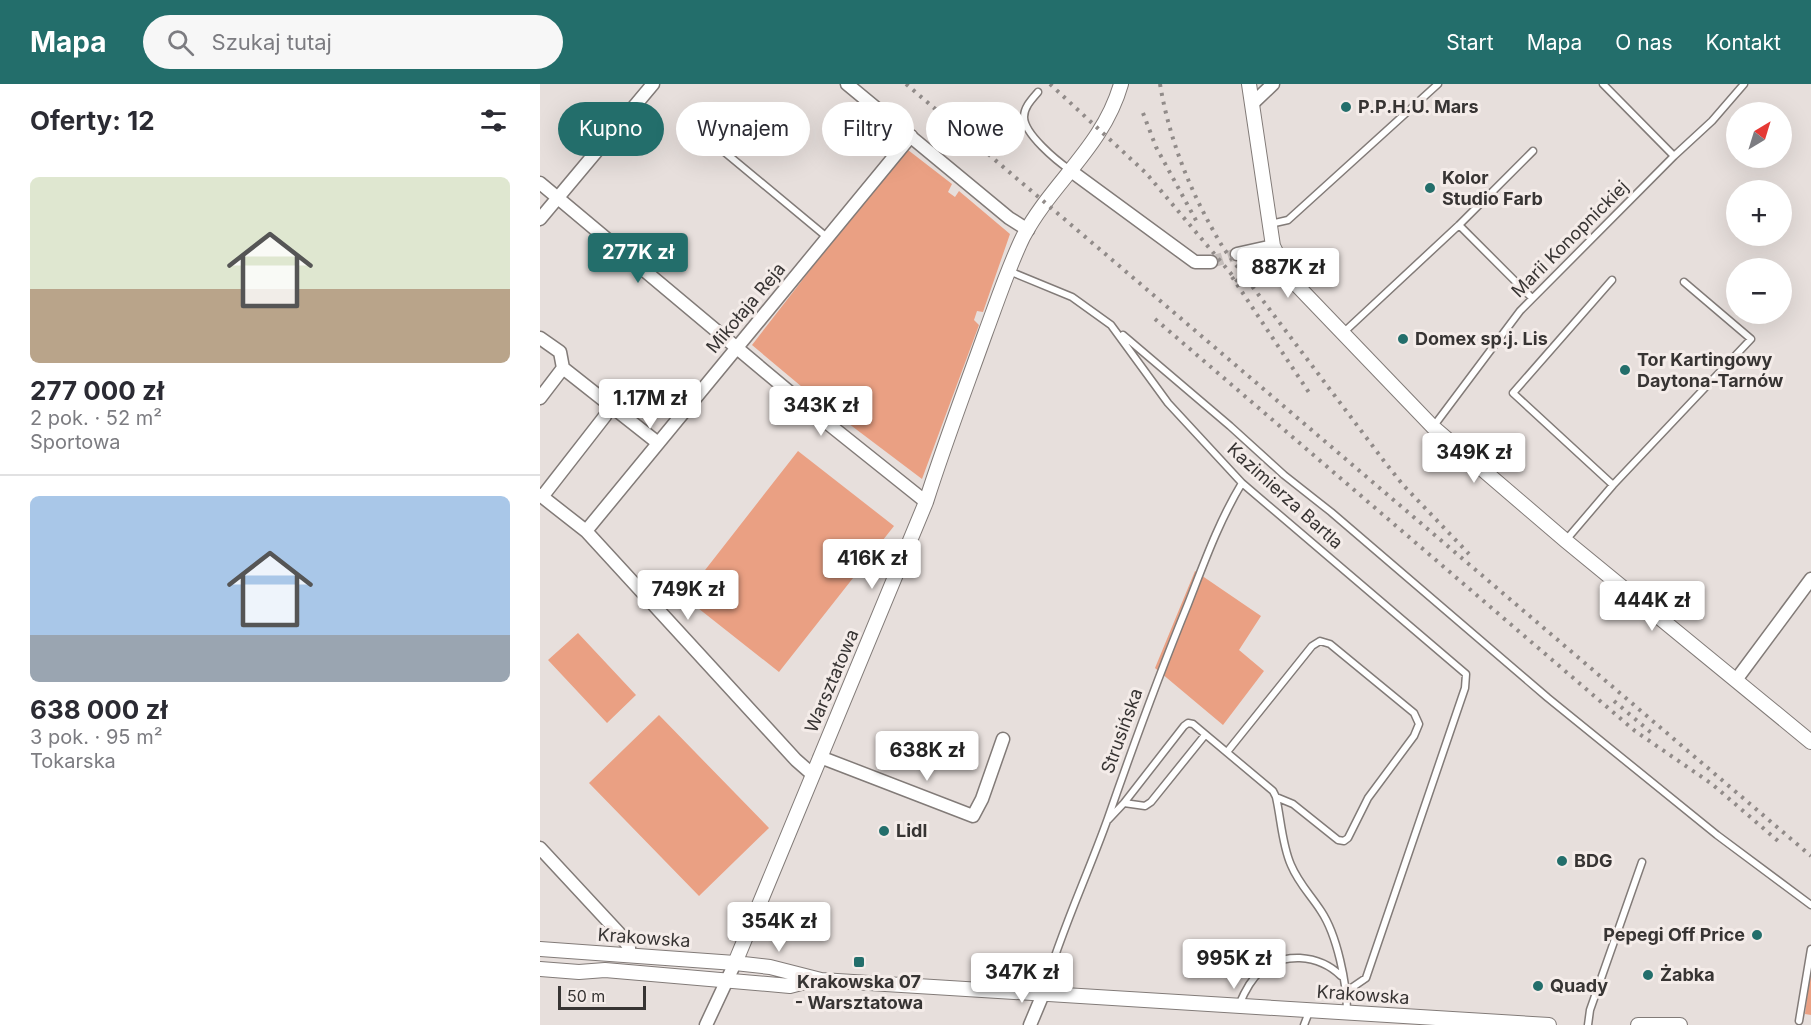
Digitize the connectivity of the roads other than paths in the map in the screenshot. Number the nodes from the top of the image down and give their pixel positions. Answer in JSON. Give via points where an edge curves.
{"nodes":[{"id":1,"x":653,"y":84,"type":"edge"},
{"id":2,"x":847,"y":84,"type":"edge"},
{"id":3,"x":1120,"y":84,"type":"edge"},
{"id":4,"x":1249,"y":84,"type":"edge"},
{"id":5,"x":1273,"y":84,"type":"edge"},
{"id":6,"x":1438,"y":84,"type":"edge"},
{"id":7,"x":1603,"y":84,"type":"edge"},
{"id":8,"x":1744,"y":84,"type":"edge"},
{"id":9,"x":1038,"y":92,"type":"dead end"},
{"id":10,"x":869,"y":102,"type":"edge"},
{"id":11,"x":1252,"y":104,"type":"junction"},
{"id":12,"x":914,"y":139,"type":"edge"},
{"id":13,"x":1533,"y":151,"type":"dead end"},
{"id":14,"x":729,"y":156,"type":"edge"},
{"id":15,"x":895,"y":156,"type":"edge"},
{"id":16,"x":1674,"y":156,"type":"junction"},
{"id":17,"x":1071,"y":171,"type":"junction"},
{"id":18,"x":540,"y":183,"type":"edge"},
{"id":19,"x":557,"y":198,"type":"junction"},
{"id":20,"x":540,"y":219,"type":"edge"},
{"id":21,"x":1270,"y":224,"type":"junction"},
{"id":22,"x":1459,"y":225,"type":"junction"},
{"id":23,"x":1028,"y":230,"type":"junction"},
{"id":24,"x":828,"y":238,"type":"junction"},
{"id":25,"x":1273,"y":246,"type":"junction"},
{"id":26,"x":1237,"y":254,"type":"tunnel mouth"},
{"id":27,"x":1211,"y":262,"type":"tunnel mouth"},
{"id":28,"x":1009,"y":271,"type":"junction"},
{"id":29,"x":1612,"y":280,"type":"dead end"},
{"id":30,"x":1684,"y":282,"type":"dead end"},
{"id":31,"x":1532,"y":298,"type":"junction"},
{"id":32,"x":1111,"y":325,"type":"junction"},
{"id":33,"x":1342,"y":333,"type":"junction"},
{"id":34,"x":540,"y":338,"type":"edge"},
{"id":35,"x":737,"y":347,"type":"junction"},
{"id":36,"x":563,"y":368,"type":"junction"},
{"id":37,"x":540,"y":398,"type":"edge"},
{"id":38,"x":611,"y":405,"type":"junction"},
{"id":39,"x":1433,"y":427,"type":"junction"},
{"id":40,"x":658,"y":443,"type":"junction"},
{"id":41,"x":1242,"y":483,"type":"junction"},
{"id":42,"x":1613,"y":485,"type":"junction"},
{"id":43,"x":541,"y":496,"type":"edge"},
{"id":44,"x":926,"y":502,"type":"junction"},
{"id":45,"x":586,"y":531,"type":"junction"},
{"id":46,"x":1566,"y":541,"type":"junction"},
{"id":47,"x":1811,"y":579,"type":"edge"},
{"id":48,"x":1736,"y":680,"type":"junction"},
{"id":49,"x":1205,"y":735,"type":"junction"},
{"id":50,"x":1003,"y":739,"type":"dead end"},
{"id":51,"x":1810,"y":740,"type":"edge"},
{"id":52,"x":1227,"y":752,"type":"junction"},
{"id":53,"x":819,"y":757,"type":"junction"},
{"id":54,"x":812,"y":774,"type":"junction"},
{"id":55,"x":1276,"y":797,"type":"junction"},
{"id":56,"x":1124,"y":803,"type":"junction"},
{"id":57,"x":1106,"y":822,"type":"junction"},
{"id":58,"x":540,"y":848,"type":"edge"},
{"id":59,"x":1642,"y":862,"type":"dead end"},
{"id":60,"x":1811,"y":905,"type":"edge"},
{"id":61,"x":540,"y":949,"type":"edge"},
{"id":62,"x":1811,"y":949,"type":"edge"},
{"id":63,"x":629,"y":955,"type":"junction"},
{"id":64,"x":735,"y":963,"type":"junction"},
{"id":65,"x":540,"y":969,"type":"edge"},
{"id":66,"x":1342,"y":976,"type":"junction"},
{"id":67,"x":729,"y":979,"type":"junction"},
{"id":68,"x":815,"y":979,"type":"junction"},
{"id":69,"x":1347,"y":991,"type":"junction"},
{"id":70,"x":1042,"y":994,"type":"junction"},
{"id":71,"x":1239,"y":1006,"type":"junction"},
{"id":72,"x":1310,"y":1010,"type":"junction"},
{"id":73,"x":1347,"y":1012,"type":"junction"},
{"id":74,"x":1799,"y":1020,"type":"dead end"},
{"id":75,"x":706,"y":1025,"type":"edge"},
{"id":76,"x":1030,"y":1025,"type":"edge"},
{"id":77,"x":1304,"y":1025,"type":"edge"},
{"id":78,"x":1549,"y":1025,"type":"edge"},
{"id":79,"x":1588,"y":1025,"type":"edge"},
{"id":80,"x":1638,"y":1025,"type":"edge"},
{"id":81,"x":1680,"y":1025,"type":"edge"}],
"edges":[{"from":1,"to":19,"type":"street"},
{"from":2,"to":10,"type":"street"},
{"from":3,"to":17,"type":"street","name":"Warsztatowa","via":[[1104,125]]},
{"from":4,"to":11,"type":"street"},
{"from":5,"to":11,"type":"street"},
{"from":6,"to":21,"type":"lane","via":[[1288,220]]},
{"from":7,"to":16,"type":"lane"},
{"from":8,"to":16,"type":"lane","name":"Marii Konopnickiej"},
{"from":9,"to":17,"type":"lane","via":[[1026,109],[1026,123],[1035,138]]},
{"from":11,"to":21,"type":"street"},
{"from":12,"to":23,"type":"street"},
{"from":13,"to":22,"type":"lane"},
{"from":14,"to":24,"type":"lane"},
{"from":15,"to":24,"type":"street","name":"Mikołaja Reja"},
{"from":16,"to":31,"type":"lane","name":"Marii Konopnickiej"},
{"from":17,"to":23,"type":"street","name":"Warsztatowa"},
{"from":17,"to":27,"type":"street","via":[[1195,262]]},
{"from":18,"to":19,"type":"street"},
{"from":19,"to":20,"type":"street"},
{"from":19,"to":35,"type":"street"},
{"from":21,"to":25,"type":"street"},
{"from":22,"to":31,"type":"lane"},
{"from":22,"to":33,"type":"lane"},
{"from":23,"to":28,"type":"street","name":"Warsztatowa"},
{"from":24,"to":35,"type":"street","name":"Mikołaja Reja"},
{"from":25,"to":26,"type":"street"},
{"from":25,"to":33,"type":"street","via":[[1288,276]]},
{"from":28,"to":32,"type":"lane","name":"Kazimierza Bartla","via":[[1072,297]]},
{"from":28,"to":44,"type":"street","name":"Warsztatowa"},
{"from":29,"to":42,"type":"lane","via":[[1513,393]]},
{"from":30,"to":42,"type":"lane","via":[[1751,339]]},
{"from":31,"to":39,"type":"lane","name":"Marii Konopnickiej"},
{"from":32,"to":41,"type":"lane","name":"Kazimierza Bartla","via":[[1168,403]]},
{"from":32,"to":60,"type":"lane","via":[[1539,690],[1717,835]]},
{"from":33,"to":39,"type":"street"},
{"from":34,"to":36,"type":"street","via":[[560,352]]},
{"from":35,"to":40,"type":"street","name":"Mikołaja Reja"},
{"from":35,"to":44,"type":"street"},
{"from":36,"to":37,"type":"street"},
{"from":36,"to":38,"type":"street"},
{"from":38,"to":40,"type":"street"},
{"from":38,"to":43,"type":"street"},
{"from":39,"to":46,"type":"street"},
{"from":40,"to":45,"type":"street","name":"Mikołaja Reja"},
{"from":41,"to":57,"type":"lane","name":"Strusińska","via":[[1210,547],[1167,654]]},
{"from":41,"to":69,"type":"lane","name":"Kazimierza Bartla","via":[[1466,674],[1465,688],[1366,978]]},
{"from":42,"to":46,"type":"lane"},
{"from":43,"to":45,"type":"street"},
{"from":44,"to":53,"type":"street","name":"Warsztatowa"},
{"from":45,"to":54,"type":"street"},
{"from":46,"to":48,"type":"street"},
{"from":47,"to":48,"type":"street"},
{"from":48,"to":51,"type":"street"},
{"from":49,"to":52,"type":"lane"},
{"from":49,"to":56,"type":"lane","via":[[1151,801],[1145,806]]},
{"from":49,"to":56,"type":"lane","via":[[1192,724],[1184,726]]},
{"from":50,"to":53,"type":"street","via":[[973,816]]},
{"from":52,"to":55,"type":"lane"},
{"from":52,"to":55,"type":"lane","via":[[1320,641],[1330,644],[1414,713],[1419,724],[1414,736],[1368,798],[1344,841],[1293,804]]},
{"from":53,"to":54,"type":"street","name":"Warsztatowa"},
{"from":54,"to":64,"type":"street","name":"Warsztatowa"},
{"from":55,"to":66,"type":"lane","via":[[1290,862],[1300,884],[1328,923]]},
{"from":56,"to":57,"type":"lane"},
{"from":57,"to":70,"type":"lane","name":"Strusińska"},
{"from":58,"to":63,"type":"street","via":[[618,932],[629,946]]},
{"from":59,"to":79,"type":"lane"},
{"from":61,"to":63,"type":"street","name":"Krakowska"},
{"from":62,"to":74,"type":"lane"},
{"from":63,"to":64,"type":"street","name":"Krakowska"},
{"from":64,"to":67,"type":"street"},
{"from":64,"to":68,"type":"street","name":"Krakowska"},
{"from":65,"to":67,"type":"street","name":"Krakowska"},
{"from":66,"to":69,"type":"lane"},
{"from":66,"to":71,"type":"lane","via":[[1333,968],[1306,958],[1286,957],[1266,966],[1252,979]]},
{"from":67,"to":68,"type":"street","name":"Krakowska","via":[[790,986]]},
{"from":67,"to":75,"type":"street"},
{"from":68,"to":70,"type":"street","name":"Krakowska"},
{"from":69,"to":73,"type":"lane"},
{"from":70,"to":71,"type":"street","name":"Krakowska"},
{"from":70,"to":76,"type":"street"},
{"from":71,"to":72,"type":"street","name":"Krakowska"},
{"from":72,"to":73,"type":"street","name":"Krakowska"},
{"from":72,"to":77,"type":"lane"},
{"from":73,"to":78,"type":"street","name":"Krakowska"},
{"from":80,"to":81,"type":"street"}]}
